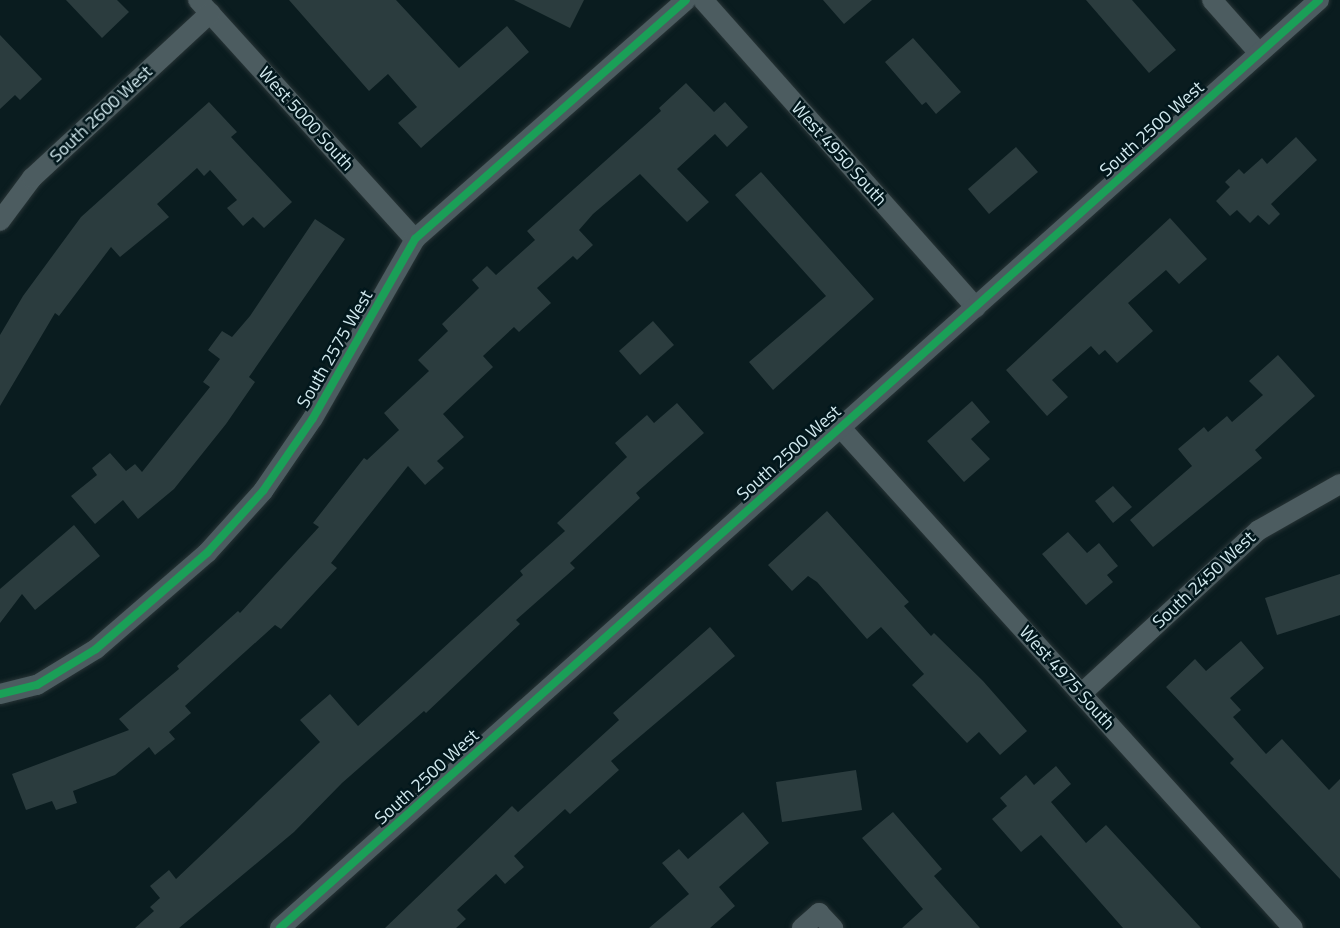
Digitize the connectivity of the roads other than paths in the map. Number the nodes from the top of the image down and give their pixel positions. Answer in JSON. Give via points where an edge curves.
{"nodes":[{"id":1,"x":686,"y":0,"type":"edge"},
{"id":2,"x":703,"y":0,"type":"edge"},
{"id":3,"x":1212,"y":0,"type":"edge"},
{"id":4,"x":1319,"y":0,"type":"edge"},
{"id":5,"x":204,"y":7,"type":"edge"},
{"id":6,"x":1259,"y":53,"type":"junction"},
{"id":7,"x":0,"y":221,"type":"edge"},
{"id":8,"x":415,"y":239,"type":"junction"},
{"id":9,"x":976,"y":307,"type":"junction"},
{"id":10,"x":840,"y":427,"type":"junction"},
{"id":11,"x":1340,"y":484,"type":"edge"},
{"id":12,"x":0,"y":694,"type":"edge"},
{"id":13,"x":1081,"y":694,"type":"junction"},
{"id":14,"x":280,"y":928,"type":"edge"},
{"id":15,"x":802,"y":928,"type":"edge"},
{"id":16,"x":833,"y":928,"type":"edge"},
{"id":17,"x":1293,"y":928,"type":"edge"}],
"edges":[{"from":1,"to":8,"type":"street","name":"South 2575 West"},
{"from":2,"to":9,"type":"street","name":"West 4950 South"},
{"from":3,"to":6,"type":"street"},
{"from":4,"to":6,"type":"street","name":"South 2500 West"},
{"from":5,"to":7,"type":"street","name":"South 2600 West","via":[[32,178]]},
{"from":5,"to":8,"type":"street","name":"West 5000 South"},
{"from":6,"to":9,"type":"street","name":"South 2500 West"},
{"from":8,"to":12,"type":"street","name":"South 2575 West","via":[[313,418],[263,491],[207,553],[96,650],[37,685]]},
{"from":9,"to":10,"type":"street","name":"South 2500 West"},
{"from":10,"to":13,"type":"street","name":"West 4975 South"},
{"from":10,"to":14,"type":"street","name":"South 2500 West"},
{"from":11,"to":13,"type":"street","name":"South 2450 West","via":[[1259,530]]},
{"from":13,"to":17,"type":"street","name":"West 4975 South"},
{"from":15,"to":16,"type":"street","via":[[819,913]]}]}
